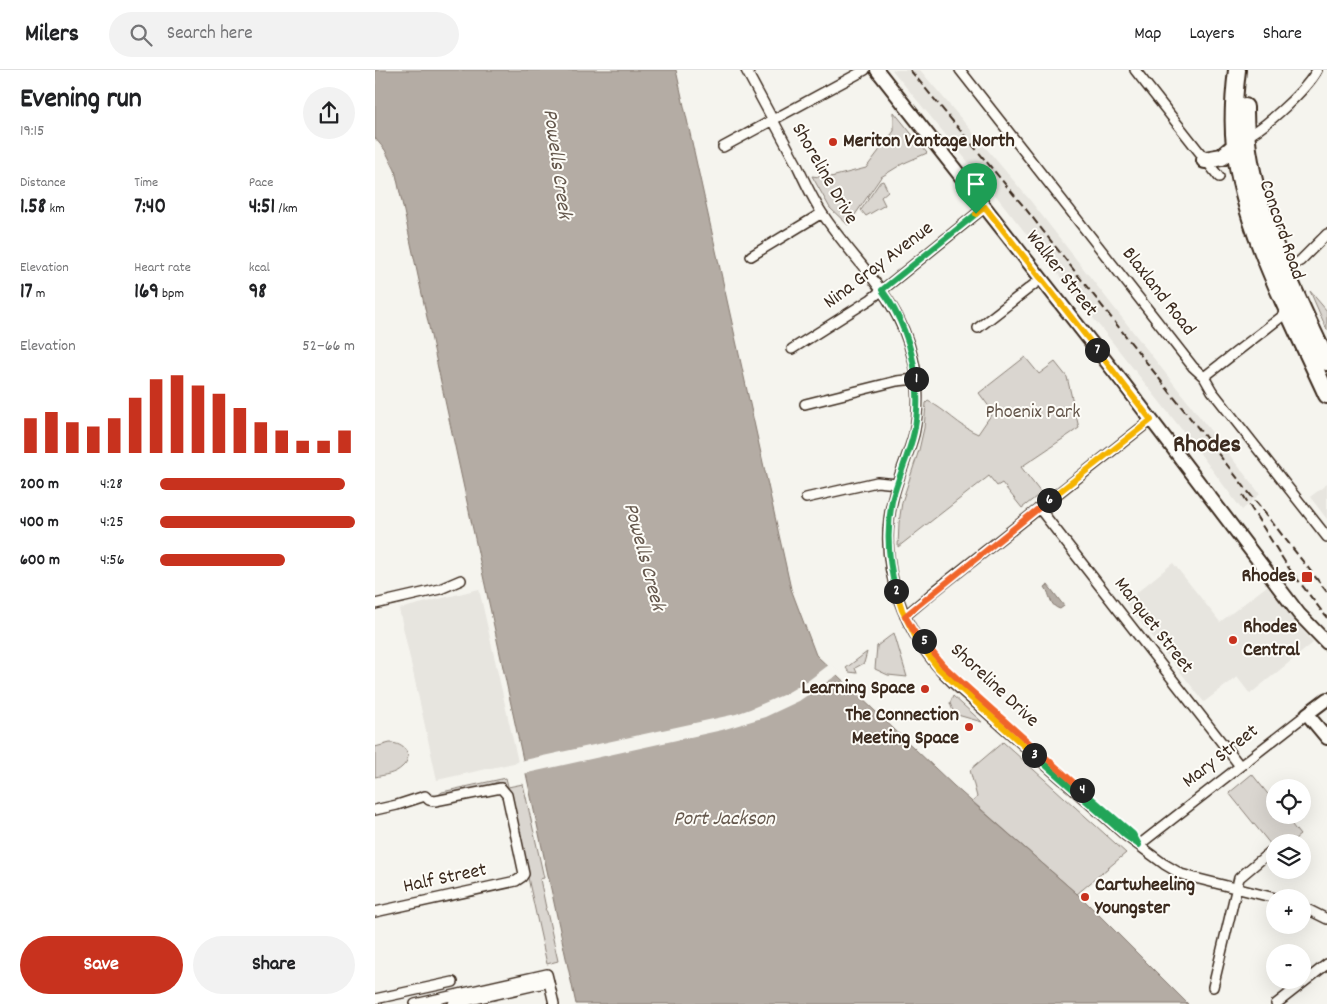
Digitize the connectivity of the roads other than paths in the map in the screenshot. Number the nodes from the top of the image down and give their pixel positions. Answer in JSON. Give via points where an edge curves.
{"nodes":[{"id":1,"x":746,"y":70,"type":"edge"},
{"id":2,"x":865,"y":70,"type":"edge"},
{"id":3,"x":877,"y":70,"type":"edge"},
{"id":4,"x":961,"y":70,"type":"edge"},
{"id":5,"x":1135,"y":70,"type":"edge"},
{"id":6,"x":1237,"y":70,"type":"edge"},
{"id":7,"x":1248,"y":70,"type":"edge"},
{"id":8,"x":1317,"y":70,"type":"edge"},
{"id":9,"x":773,"y":120,"type":"junction"},
{"id":10,"x":1241,"y":142,"type":"junction"},
{"id":11,"x":723,"y":147,"type":"dead end"},
{"id":12,"x":1205,"y":160,"type":"junction"},
{"id":13,"x":1219,"y":177,"type":"dead end"},
{"id":14,"x":985,"y":207,"type":"junction"},
{"id":15,"x":822,"y":213,"type":"junction"},
{"id":16,"x":1327,"y":234,"type":"edge"},
{"id":17,"x":751,"y":256,"type":"dead end"},
{"id":18,"x":1279,"y":272,"type":"junction"},
{"id":19,"x":1041,"y":279,"type":"junction"},
{"id":20,"x":882,"y":290,"type":"junction"},
{"id":21,"x":1289,"y":311,"type":"junction"},
{"id":22,"x":978,"y":328,"type":"dead end"},
{"id":23,"x":792,"y":349,"type":"dead end"},
{"id":24,"x":1327,"y":362,"type":"edge"},
{"id":25,"x":1204,"y":377,"type":"junction"},
{"id":26,"x":916,"y":379,"type":"junction"},
{"id":27,"x":1327,"y":395,"type":"edge"},
{"id":28,"x":805,"y":404,"type":"dead end"},
{"id":29,"x":1151,"y":420,"type":"junction"},
{"id":30,"x":897,"y":484,"type":"junction"},
{"id":31,"x":806,"y":498,"type":"dead end"},
{"id":32,"x":1039,"y":508,"type":"junction"},
{"id":33,"x":1327,"y":537,"type":"edge"},
{"id":34,"x":461,"y":580,"type":"dead end"},
{"id":35,"x":375,"y":604,"type":"edge"},
{"id":36,"x":905,"y":616,"type":"junction"},
{"id":37,"x":1327,"y":643,"type":"edge"},
{"id":38,"x":1327,"y":699,"type":"edge"},
{"id":39,"x":1307,"y":714,"type":"junction"},
{"id":40,"x":1327,"y":738,"type":"edge"},
{"id":41,"x":1240,"y":766,"type":"junction"},
{"id":42,"x":375,"y":810,"type":"edge"},
{"id":43,"x":1139,"y":845,"type":"junction"},
{"id":44,"x":1266,"y":855,"type":"edge"},
{"id":45,"x":1236,"y":888,"type":"junction"},
{"id":46,"x":1266,"y":896,"type":"edge"},
{"id":47,"x":1311,"y":911,"type":"edge"},
{"id":48,"x":375,"y":912,"type":"edge"},
{"id":49,"x":1327,"y":918,"type":"edge"},
{"id":50,"x":1327,"y":964,"type":"edge"},
{"id":51,"x":453,"y":982,"type":"dead end"},
{"id":52,"x":1213,"y":987,"type":"dead end"},
{"id":53,"x":375,"y":999,"type":"edge"},
{"id":54,"x":457,"y":1001,"type":"edge"},
{"id":55,"x":415,"y":1004,"type":"edge"},
{"id":56,"x":554,"y":1004,"type":"edge"},
{"id":57,"x":1276,"y":1004,"type":"edge"}],
"edges":[{"from":1,"to":9,"type":"street","name":"Shoreline Drive"},
{"from":2,"to":9,"type":"street"},
{"from":3,"to":14,"type":"street","name":"Walker Street"},
{"from":4,"to":25,"type":"street","name":"Blaxland Road"},
{"from":5,"to":12,"type":"street"},
{"from":6,"to":10,"type":"highway","name":"Concord Road","via":[[1234,113]]},
{"from":7,"to":10,"type":"highway","name":"Concord Road"},
{"from":8,"to":10,"type":"street","via":[[1266,125]]},
{"from":9,"to":11,"type":"street"},
{"from":9,"to":15,"type":"street","name":"Shoreline Drive"},
{"from":10,"to":12,"type":"highway","via":[[1222,157]]},
{"from":10,"to":18,"type":"highway","name":"Concord Road"},
{"from":12,"to":13,"type":"street"},
{"from":14,"to":19,"type":"street","name":"Walker Street"},
{"from":14,"to":20,"type":"street","name":"Nina Gray Avenue"},
{"from":15,"to":17,"type":"street"},
{"from":15,"to":20,"type":"street","name":"Shoreline Drive"},
{"from":16,"to":18,"type":"street","via":[[1300,261]]},
{"from":18,"to":21,"type":"highway","name":"Concord Road"},
{"from":18,"to":24,"type":"highway","name":"Concord Road"},
{"from":19,"to":22,"type":"street"},
{"from":19,"to":29,"type":"street","name":"Walker Street"},
{"from":20,"to":23,"type":"street","name":"Nina Gray Avenue"},
{"from":20,"to":26,"type":"street","name":"Shoreline Drive","via":[[903,325],[914,360]]},
{"from":21,"to":25,"type":"street"},
{"from":21,"to":27,"type":"highway","name":"Concord Road"},
{"from":25,"to":33,"type":"street","name":"Blaxland Road"},
{"from":26,"to":28,"type":"street"},
{"from":26,"to":30,"type":"street","name":"Shoreline Drive","via":[[914,433]]},
{"from":29,"to":32,"type":"street"},
{"from":29,"to":37,"type":"street","name":"Walker Street","via":[[1303,619]]},
{"from":30,"to":31,"type":"street","via":[[877,482]]},
{"from":30,"to":36,"type":"street","name":"Shoreline Drive","via":[[890,514],[889,558],[896,593]]},
{"from":32,"to":36,"type":"street"},
{"from":32,"to":41,"type":"street","name":"Marquet Street"},
{"from":34,"to":35,"type":"street","via":[[440,589]]},
{"from":36,"to":43,"type":"street","name":"Shoreline Drive","via":[[915,633],[948,670],[1133,834]]},
{"from":38,"to":39,"type":"street","name":"Mary Street"},
{"from":39,"to":40,"type":"street"},
{"from":39,"to":41,"type":"street","name":"Mary Street"},
{"from":41,"to":43,"type":"street","name":"Mary Street"},
{"from":42,"to":48,"type":"street","name":"Half Street","via":[[425,796],[435,801],[497,787],[503,789],[507,794],[523,869],[523,878],[515,881]]},
{"from":43,"to":45,"type":"street","name":"Shoreline Drive","via":[[1181,874]]},
{"from":44,"to":45,"type":"street","via":[[1240,876]]},
{"from":45,"to":46,"type":"street","name":"Shoreline Drive"},
{"from":45,"to":52,"type":"street"},
{"from":47,"to":49,"type":"street"},
{"from":50,"to":57,"type":"street"},
{"from":51,"to":53,"type":"street"},
{"from":54,"to":55,"type":"street"},
{"from":54,"to":56,"type":"street","via":[[547,974]]}]}
